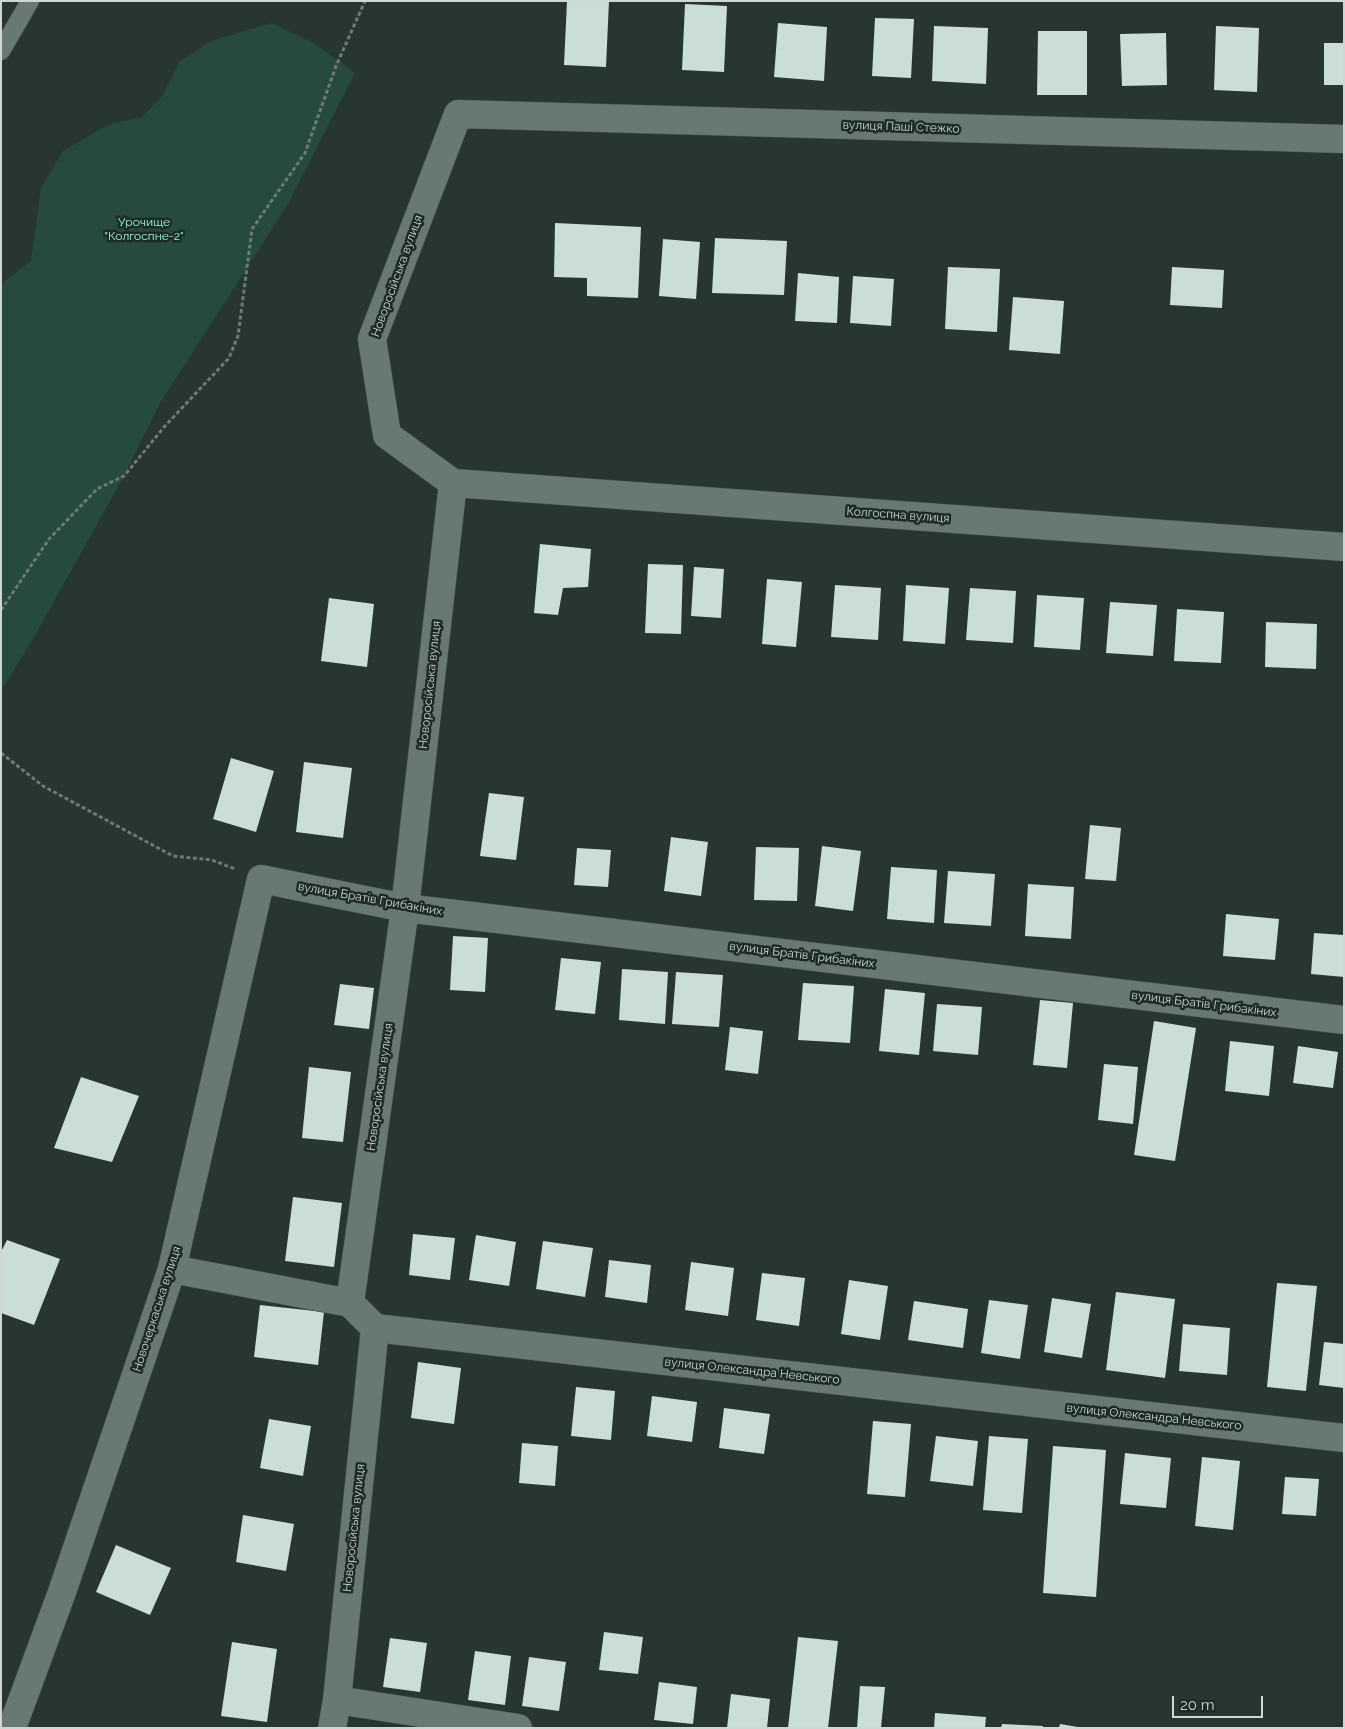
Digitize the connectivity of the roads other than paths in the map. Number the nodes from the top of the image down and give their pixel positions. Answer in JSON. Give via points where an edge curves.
{"nodes":[{"id":1,"x":30,"y":1,"type":"edge"},
{"id":2,"x":1,"y":51,"type":"edge"},
{"id":3,"x":458,"y":114,"type":"joint"},
{"id":4,"x":1344,"y":139,"type":"edge"},
{"id":5,"x":453,"y":483,"type":"junction"},
{"id":6,"x":1344,"y":547,"type":"edge"},
{"id":7,"x":261,"y":879,"type":"joint"},
{"id":8,"x":405,"y":908,"type":"junction"},
{"id":9,"x":1344,"y":1020,"type":"edge"},
{"id":10,"x":172,"y":1270,"type":"junction"},
{"id":11,"x":350,"y":1303,"type":"junction"},
{"id":12,"x":375,"y":1328,"type":"junction"},
{"id":13,"x":1344,"y":1438,"type":"edge"},
{"id":14,"x":337,"y":1700,"type":"junction"},
{"id":15,"x":12,"y":1728,"type":"edge"},
{"id":16,"x":332,"y":1728,"type":"edge"},
{"id":17,"x":518,"y":1728,"type":"edge"}],
"edges":[{"from":1,"to":2,"type":"lane"},
{"from":3,"to":4,"type":"street","name":"вулиця Паші Стежко"},
{"from":3,"to":5,"type":"street","name":"Новоросійська вулиця","via":[[372,339],[387,435]]},
{"from":5,"to":6,"type":"street","name":"Колгоспна вулиця"},
{"from":5,"to":8,"type":"street","name":"Новоросійська вулиця"},
{"from":7,"to":8,"type":"street","name":"вулиця Братів Грибакіних"},
{"from":7,"to":10,"type":"street","name":"Новочеркаська вулиця"},
{"from":8,"to":9,"type":"street","name":"вулиця Братів Грибакіних"},
{"from":8,"to":11,"type":"street","name":"Новоросійська вулиця"},
{"from":10,"to":11,"type":"street"},
{"from":10,"to":15,"type":"street","name":"Новочеркаська вулиця"},
{"from":11,"to":12,"type":"street"},
{"from":12,"to":13,"type":"street","name":"вулиця Олександра Невського"},
{"from":12,"to":14,"type":"street","name":"Новоросійська вулиця"},
{"from":14,"to":16,"type":"street","name":"Новоросійська вулиця"},
{"from":14,"to":17,"type":"street"}]}
